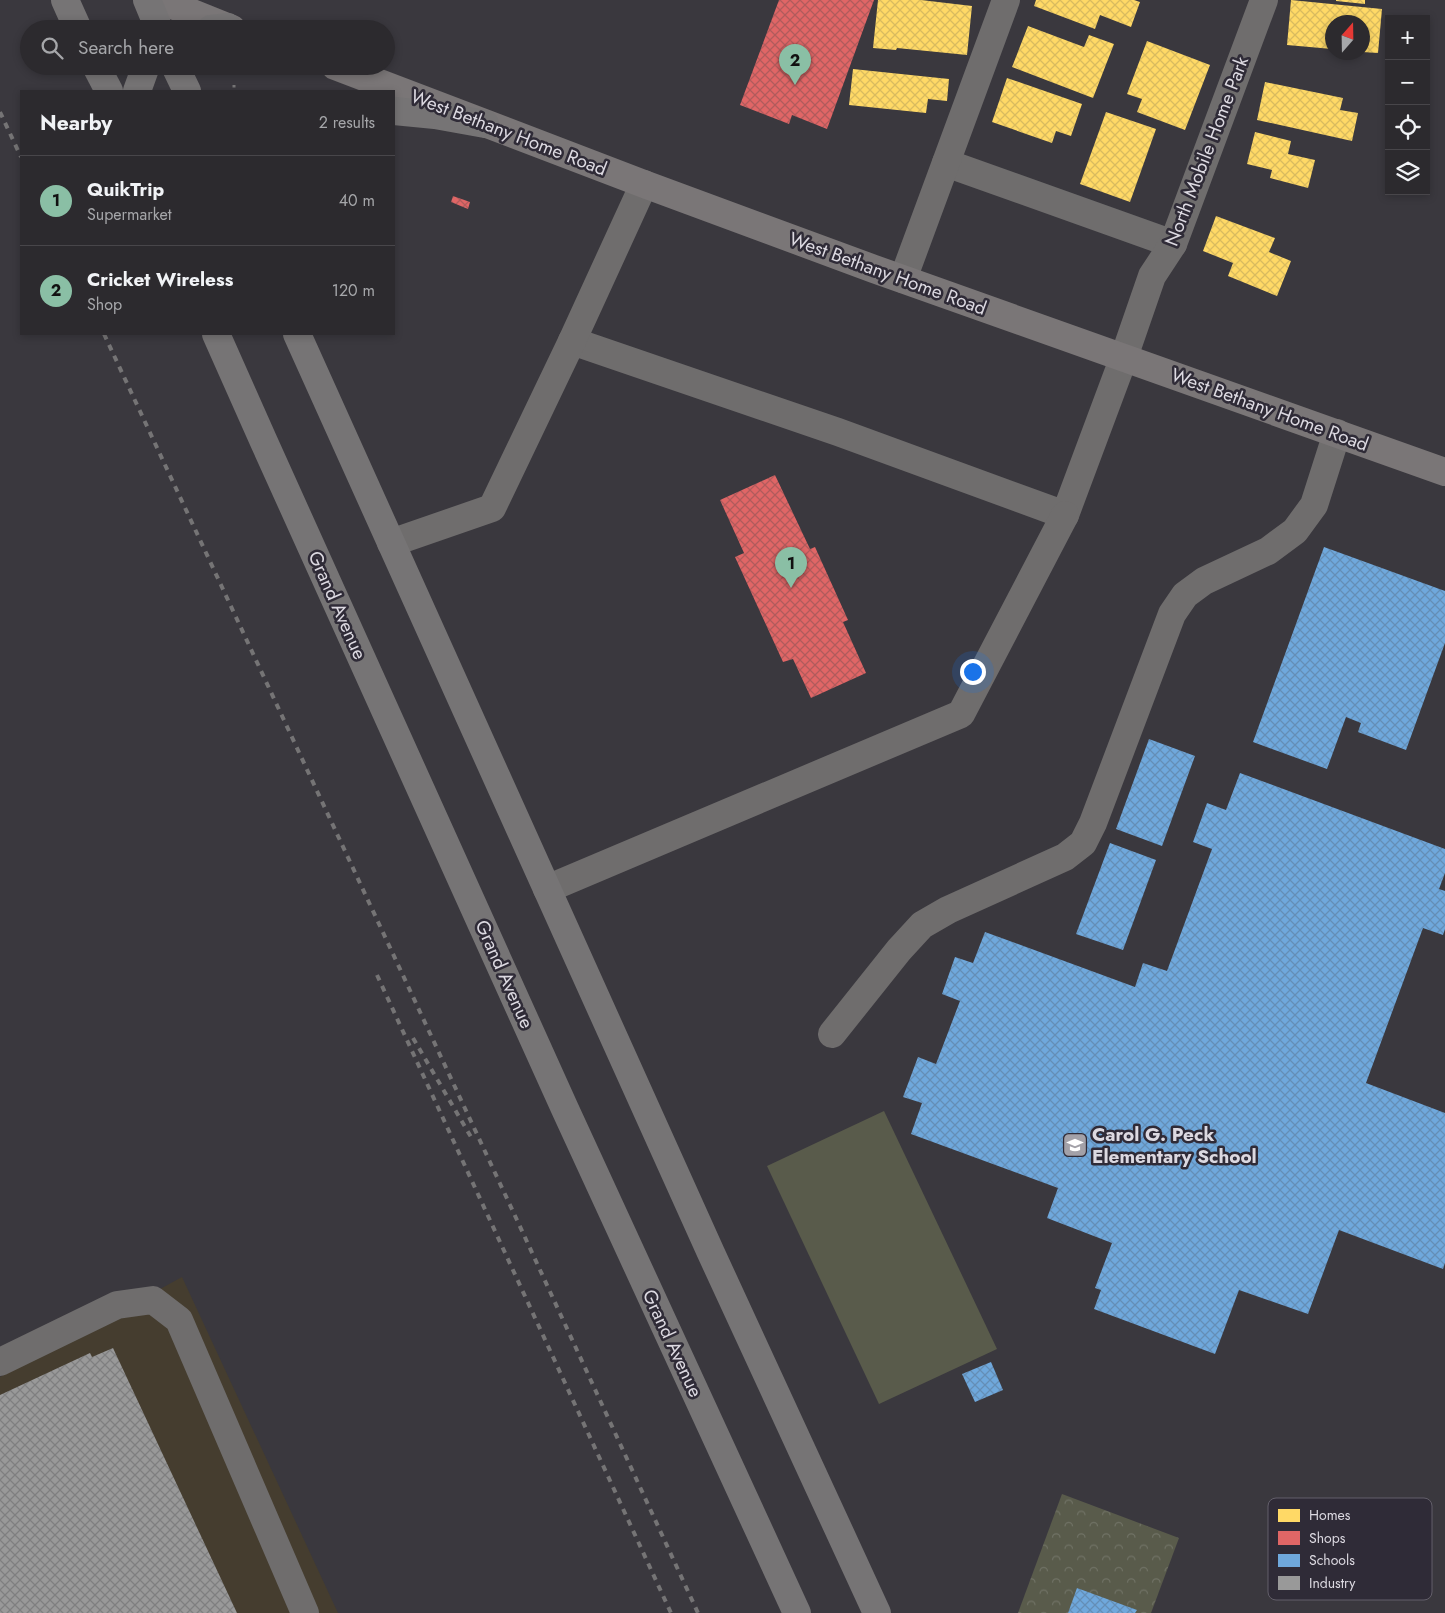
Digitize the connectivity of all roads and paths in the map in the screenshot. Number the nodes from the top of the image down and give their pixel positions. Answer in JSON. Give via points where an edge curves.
{"nodes":[{"id":1,"x":65,"y":0,"type":"edge"},
{"id":2,"x":147,"y":0,"type":"edge"},
{"id":3,"x":160,"y":0,"type":"edge"},
{"id":4,"x":1006,"y":0,"type":"edge"},
{"id":5,"x":1264,"y":0,"type":"edge"},
{"id":6,"x":74,"y":20,"type":"edge"},
{"id":7,"x":155,"y":20,"type":"edge"},
{"id":8,"x":206,"y":20,"type":"edge"},
{"id":9,"x":100,"y":75,"type":"edge"},
{"id":10,"x":143,"y":75,"type":"edge"},
{"id":11,"x":179,"y":75,"type":"edge"},
{"id":12,"x":358,"y":75,"type":"edge"},
{"id":13,"x":234,"y":85,"type":"dead end"},
{"id":14,"x":108,"y":90,"type":"edge"},
{"id":15,"x":137,"y":90,"type":"edge"},
{"id":16,"x":187,"y":90,"type":"edge"},
{"id":17,"x":234,"y":90,"type":"edge"},
{"id":18,"x":395,"y":111,"type":"edge"},
{"id":19,"x":485,"y":124,"type":"junction"},
{"id":20,"x":946,"y":163,"type":"junction"},
{"id":21,"x":644,"y":184,"type":"junction"},
{"id":22,"x":1173,"y":244,"type":"junction"},
{"id":23,"x":902,"y":279,"type":"junction"},
{"id":24,"x":216,"y":335,"type":"edge"},
{"id":25,"x":297,"y":335,"type":"edge"},
{"id":26,"x":572,"y":341,"type":"junction"},
{"id":27,"x":1124,"y":357,"type":"junction"},
{"id":28,"x":1337,"y":433,"type":"junction"},
{"id":29,"x":1445,"y":472,"type":"edge"},
{"id":30,"x":1065,"y":514,"type":"junction"},
{"id":31,"x":391,"y":543,"type":"junction"},
{"id":32,"x":547,"y":889,"type":"junction"},
{"id":33,"x":832,"y":1034,"type":"dead end"},
{"id":34,"x":0,"y":1362,"type":"edge"},
{"id":35,"x":305,"y":1613,"type":"edge"},
{"id":36,"x":798,"y":1613,"type":"edge"},
{"id":37,"x":876,"y":1613,"type":"edge"}],
"edges":[{"from":1,"to":6,"type":"highway"},
{"from":2,"to":7,"type":"highway"},
{"from":3,"to":8,"type":"main road"},
{"from":4,"to":20,"type":"lane"},
{"from":5,"to":22,"type":"lane","name":"North Mobile Home Park"},
{"from":9,"to":14,"type":"highway"},
{"from":10,"to":15,"type":"highway"},
{"from":11,"to":16,"type":"highway"},
{"from":12,"to":19,"type":"main road","name":"West Bethany Home Road"},
{"from":13,"to":17,"type":"path"},
{"from":18,"to":19,"type":"highway"},
{"from":19,"to":21,"type":"main road","name":"West Bethany Home Road"},
{"from":20,"to":22,"type":"lane"},
{"from":20,"to":23,"type":"lane"},
{"from":21,"to":23,"type":"main road","name":"West Bethany Home Road"},
{"from":21,"to":26,"type":"lane"},
{"from":22,"to":27,"type":"lane","name":"North Mobile Home Park","via":[[1152,276]]},
{"from":23,"to":27,"type":"main road","name":"West Bethany Home Road"},
{"from":24,"to":36,"type":"highway","name":"Grand Avenue","via":[[565,1109]]},
{"from":25,"to":31,"type":"highway"},
{"from":26,"to":30,"type":"lane"},
{"from":26,"to":31,"type":"lane","via":[[492,508]]},
{"from":27,"to":28,"type":"main road","name":"West Bethany Home Road"},
{"from":27,"to":30,"type":"lane","name":"North Mobile Home Park"},
{"from":28,"to":29,"type":"main road","name":"West Bethany Home Road"},
{"from":28,"to":33,"type":"lane","via":[[1314,505],[1295,531],[1268,550],[1204,581],[1185,595],[1172,614],[1083,843],[1065,857],[922,925]]},
{"from":30,"to":32,"type":"lane","name":"North Mobile Home Park","via":[[961,714]]},
{"from":31,"to":32,"type":"highway"},
{"from":32,"to":37,"type":"highway"},
{"from":34,"to":35,"type":"lane","via":[[117,1305],[153,1300],[179,1320]]}]}
